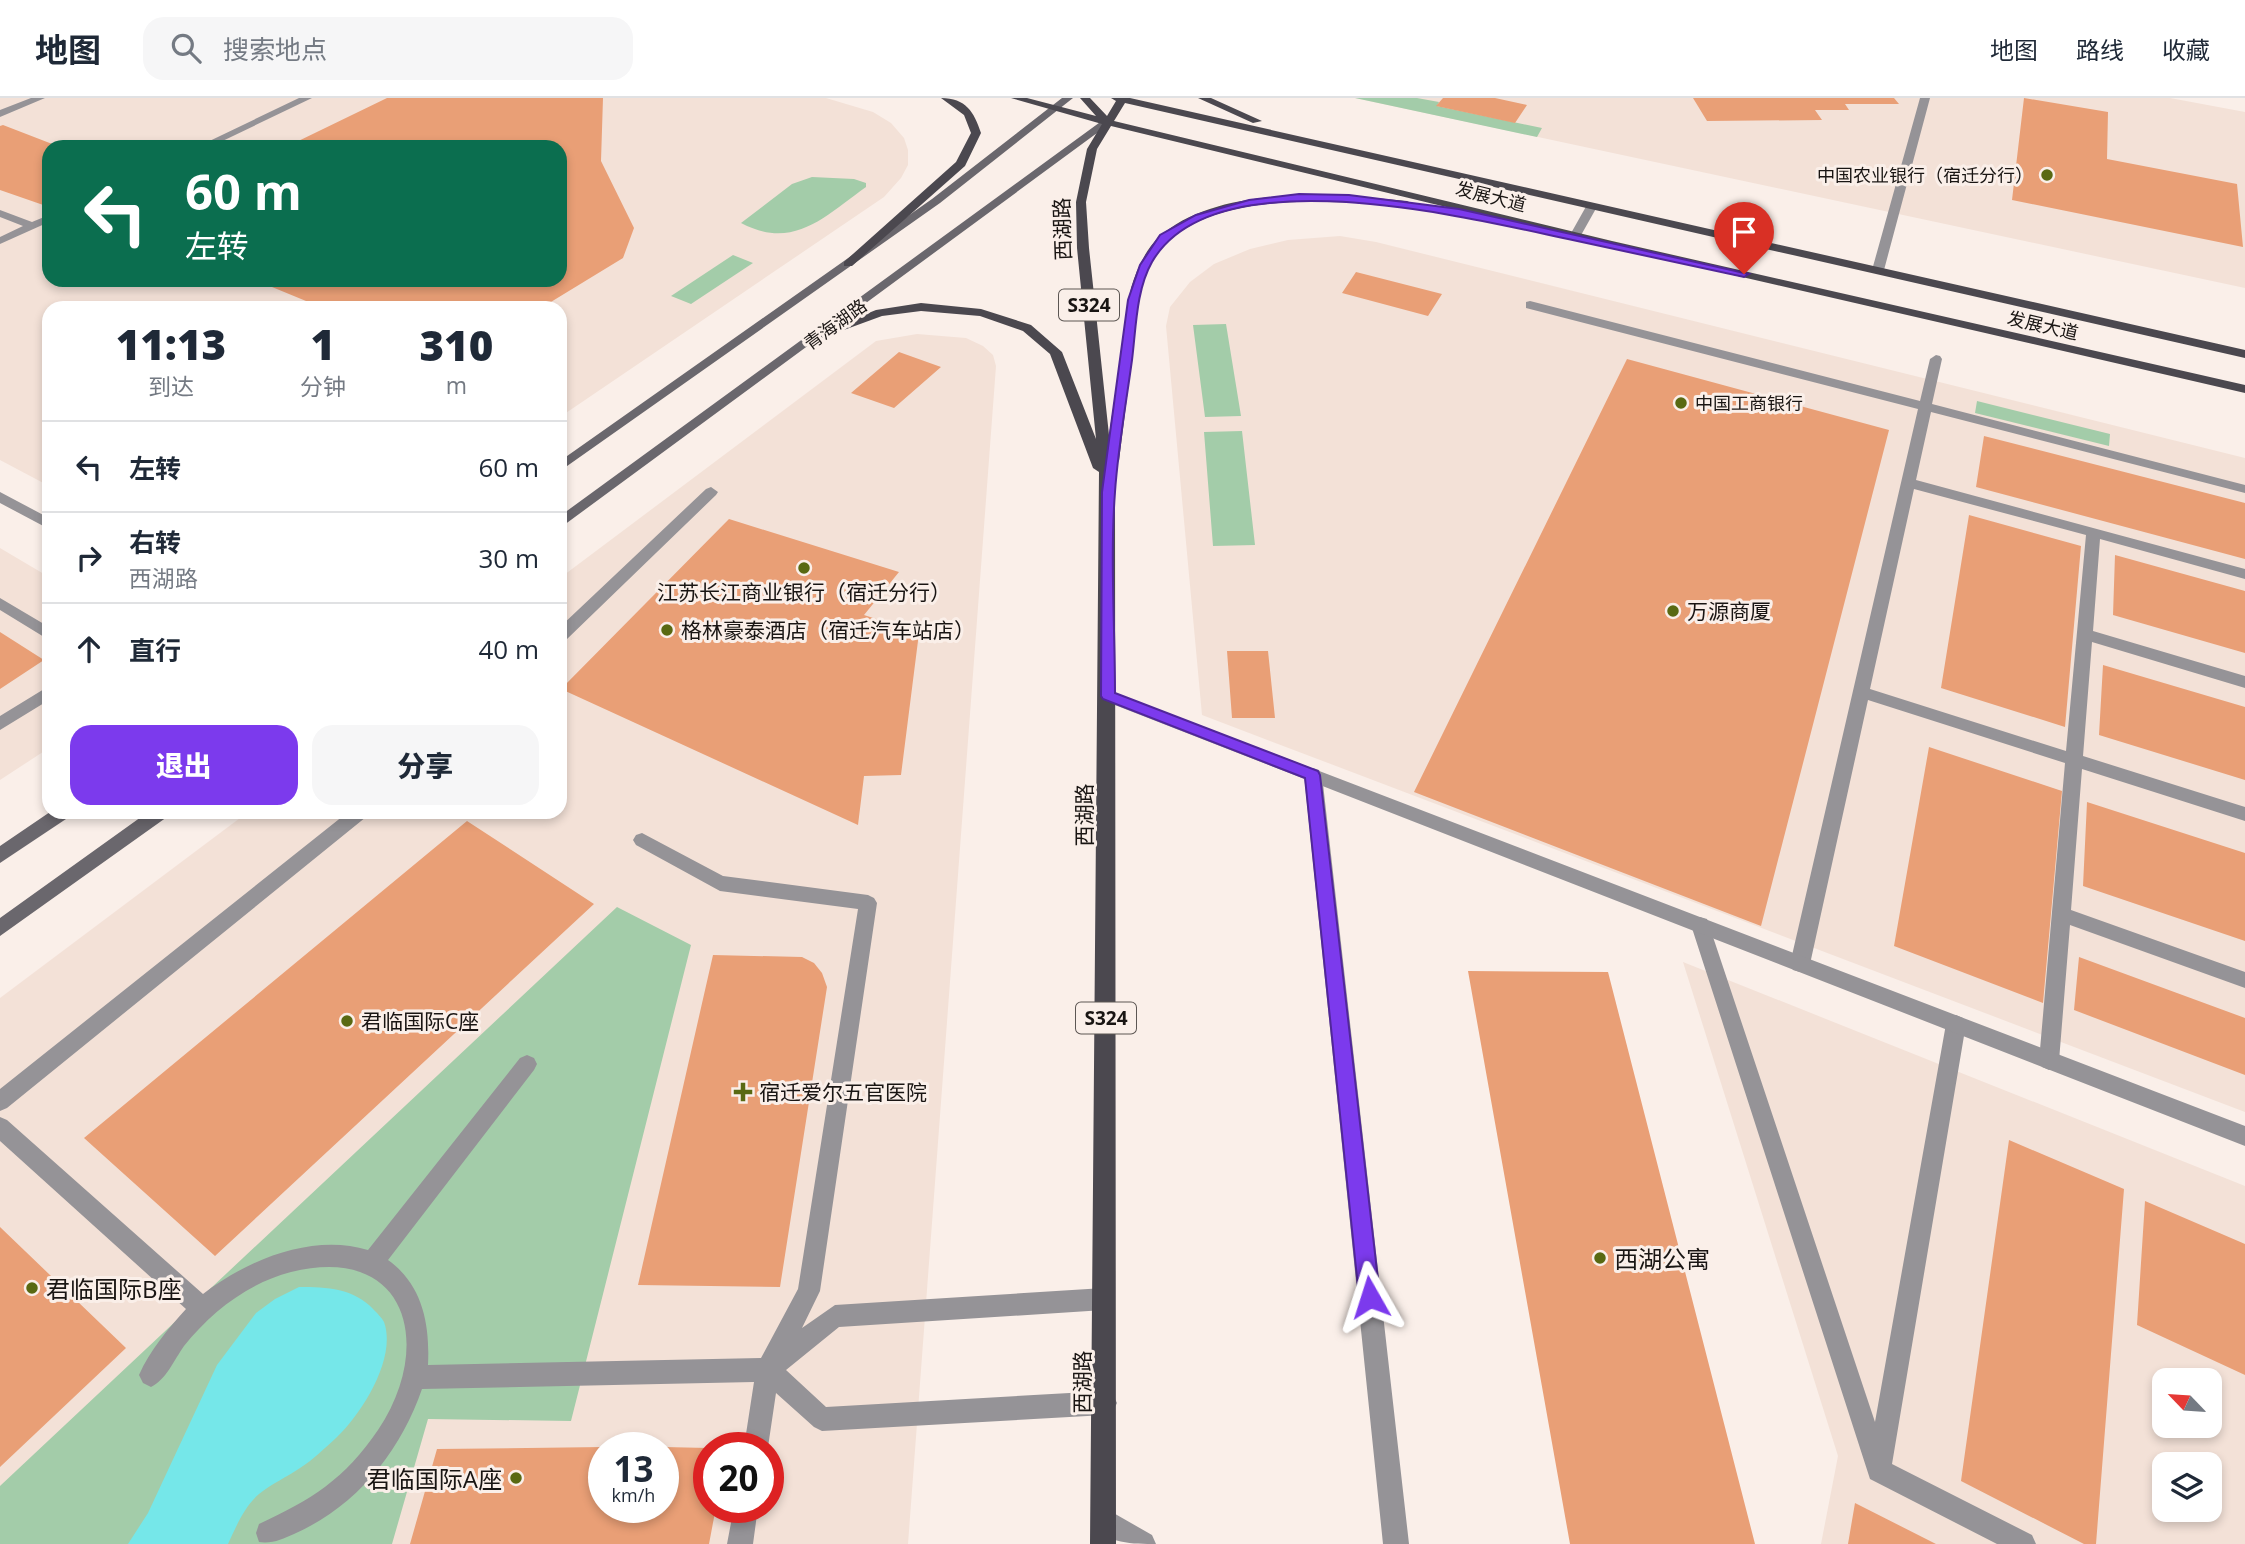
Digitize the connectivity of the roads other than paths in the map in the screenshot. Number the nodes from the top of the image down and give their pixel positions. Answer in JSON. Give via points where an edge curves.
{"nodes":[{"id":1,"x":40,"y":98,"type":"edge"},
{"id":2,"x":307,"y":98,"type":"edge"},
{"id":3,"x":946,"y":98,"type":"edge"},
{"id":4,"x":1016,"y":98,"type":"edge"},
{"id":5,"x":1068,"y":98,"type":"edge"},
{"id":6,"x":1086,"y":98,"type":"edge"},
{"id":7,"x":1121,"y":98,"type":"edge"},
{"id":8,"x":1203,"y":98,"type":"edge"},
{"id":9,"x":1925,"y":98,"type":"edge"},
{"id":10,"x":1057,"y":109,"type":"junction"},
{"id":11,"x":0,"y":114,"type":"edge"},
{"id":12,"x":1107,"y":122,"type":"junction"},
{"id":13,"x":1289,"y":135,"type":"junction"},
{"id":14,"x":217,"y":140,"type":"edge"},
{"id":15,"x":1592,"y":205,"type":"junction"},
{"id":16,"x":0,"y":213,"type":"edge"},
{"id":17,"x":42,"y":221,"type":"edge"},
{"id":18,"x":32,"y":226,"type":"junction"},
{"id":19,"x":1576,"y":235,"type":"junction"},
{"id":20,"x":0,"y":241,"type":"edge"},
{"id":21,"x":1612,"y":244,"type":"junction"},
{"id":22,"x":848,"y":264,"type":"junction"},
{"id":23,"x":1878,"y":270,"type":"junction"},
{"id":24,"x":1530,"y":305,"type":"dead end"},
{"id":25,"x":822,"y":334,"type":"junction"},
{"id":26,"x":2245,"y":354,"type":"edge"},
{"id":27,"x":1936,"y":359,"type":"dead end"},
{"id":28,"x":2245,"y":389,"type":"edge"},
{"id":29,"x":1926,"y":407,"type":"junction"},
{"id":30,"x":567,"y":462,"type":"edge"},
{"id":31,"x":1910,"y":482,"type":"junction"},
{"id":32,"x":2245,"y":489,"type":"edge"},
{"id":33,"x":711,"y":492,"type":"dead end"},
{"id":34,"x":1108,"y":492,"type":"junction"},
{"id":35,"x":0,"y":497,"type":"edge"},
{"id":36,"x":567,"y":518,"type":"edge"},
{"id":37,"x":42,"y":520,"type":"edge"},
{"id":38,"x":2093,"y":533,"type":"junction"},
{"id":39,"x":2245,"y":574,"type":"edge"},
{"id":40,"x":0,"y":603,"type":"edge"},
{"id":41,"x":567,"y":629,"type":"edge"},
{"id":42,"x":42,"y":630,"type":"edge"},
{"id":43,"x":2084,"y":634,"type":"junction"},
{"id":44,"x":2245,"y":682,"type":"edge"},
{"id":45,"x":1862,"y":692,"type":"junction"},
{"id":46,"x":1108,"y":696,"type":"junction"},
{"id":47,"x":42,"y":697,"type":"edge"},
{"id":48,"x":0,"y":724,"type":"edge"},
{"id":49,"x":2074,"y":759,"type":"junction"},
{"id":50,"x":1313,"y":775,"type":"junction"},
{"id":51,"x":2245,"y":814,"type":"edge"},
{"id":52,"x":53,"y":819,"type":"edge"},
{"id":53,"x":151,"y":819,"type":"edge"},
{"id":54,"x":351,"y":819,"type":"edge"},
{"id":55,"x":642,"y":840,"type":"dead end"},
{"id":56,"x":0,"y":856,"type":"edge"},
{"id":57,"x":2061,"y":914,"type":"junction"},
{"id":58,"x":1700,"y":925,"type":"junction"},
{"id":59,"x":0,"y":928,"type":"edge"},
{"id":60,"x":1800,"y":964,"type":"junction"},
{"id":61,"x":2245,"y":980,"type":"edge"},
{"id":62,"x":1956,"y":1024,"type":"junction"},
{"id":63,"x":2049,"y":1060,"type":"junction"},
{"id":64,"x":527,"y":1064,"type":"dead end"},
{"id":65,"x":0,"y":1101,"type":"edge"},
{"id":66,"x":0,"y":1127,"type":"edge"},
{"id":67,"x":2245,"y":1136,"type":"edge"},
{"id":68,"x":371,"y":1264,"type":"junction"},
{"id":69,"x":1104,"y":1299,"type":"junction"},
{"id":70,"x":204,"y":1310,"type":"junction"},
{"id":71,"x":768,"y":1370,"type":"junction"},
{"id":72,"x":151,"y":1375,"type":"dead end"},
{"id":73,"x":415,"y":1377,"type":"junction"},
{"id":74,"x":1105,"y":1403,"type":"junction"},
{"id":75,"x":758,"y":1432,"type":"edge"},
{"id":76,"x":1879,"y":1471,"type":"junction"},
{"id":77,"x":743,"y":1523,"type":"edge"},
{"id":78,"x":1103,"y":1532,"type":"edge"},
{"id":79,"x":268,"y":1533,"type":"dead end"},
{"id":80,"x":740,"y":1544,"type":"edge"},
{"id":81,"x":1143,"y":1544,"type":"edge"},
{"id":82,"x":1396,"y":1544,"type":"edge"},
{"id":83,"x":2023,"y":1544,"type":"edge"}],
"edges":[{"from":1,"to":11,"type":"street"},
{"from":2,"to":14,"type":"street"},
{"from":3,"to":22,"type":"main road","via":[[969,113],[976,133],[961,163]]},
{"from":4,"to":10,"type":"main road","name":"发展大道"},
{"from":5,"to":10,"type":"main road","name":"青海湖路"},
{"from":6,"to":12,"type":"main road"},
{"from":7,"to":12,"type":"main road","name":"西湖路"},
{"from":7,"to":13,"type":"main road","name":"发展大道"},
{"from":8,"to":13,"type":"main road"},
{"from":9,"to":23,"type":"street"},
{"from":10,"to":12,"type":"main road","name":"发展大道"},
{"from":10,"to":22,"type":"main road","name":"青海湖路"},
{"from":12,"to":19,"type":"main road","name":"发展大道"},
{"from":12,"to":25,"type":"main road","name":"青海湖路"},
{"from":12,"to":34,"type":"main road","name":"西湖路","number":"S324","via":[[1092,149],[1081,202]]},
{"from":13,"to":15,"type":"main road","name":"发展大道"},
{"from":15,"to":19,"type":"street"},
{"from":15,"to":23,"type":"main road","name":"发展大道"},
{"from":16,"to":18,"type":"street"},
{"from":17,"to":18,"type":"street"},
{"from":18,"to":20,"type":"street"},
{"from":19,"to":21,"type":"main road","name":"发展大道"},
{"from":21,"to":28,"type":"main road","name":"发展大道"},
{"from":21,"to":34,"type":"main road","via":[[1446,210],[1349,198],[1249,203],[1199,217],[1163,237],[1145,265],[1134,300]]},
{"from":22,"to":30,"type":"main road","name":"青海湖路"},
{"from":23,"to":26,"type":"main road","name":"发展大道"},
{"from":24,"to":29,"type":"street"},
{"from":25,"to":34,"type":"main road","via":[[880,313],[921,307],[981,313],[1027,328],[1056,352]]},
{"from":25,"to":36,"type":"main road","name":"青海湖路"},
{"from":27,"to":29,"type":"street"},
{"from":29,"to":31,"type":"street"},
{"from":29,"to":32,"type":"street"},
{"from":31,"to":38,"type":"street"},
{"from":31,"to":45,"type":"street"},
{"from":33,"to":41,"type":"street"},
{"from":34,"to":46,"type":"main road","name":"西湖路","number":"S324"},
{"from":35,"to":37,"type":"street"},
{"from":38,"to":39,"type":"street"},
{"from":38,"to":43,"type":"street"},
{"from":40,"to":42,"type":"street"},
{"from":43,"to":44,"type":"street"},
{"from":43,"to":49,"type":"street"},
{"from":45,"to":49,"type":"street"},
{"from":45,"to":60,"type":"street"},
{"from":46,"to":50,"type":"street"},
{"from":46,"to":69,"type":"main road","name":"西湖路","number":"S324"},
{"from":47,"to":48,"type":"street"},
{"from":49,"to":51,"type":"street"},
{"from":49,"to":57,"type":"street"},
{"from":50,"to":58,"type":"street"},
{"from":50,"to":82,"type":"street"},
{"from":52,"to":56,"type":"main road"},
{"from":53,"to":59,"type":"main road"},
{"from":54,"to":65,"type":"street"},
{"from":55,"to":71,"type":"street","via":[[720,883],[868,903],[809,1291]]},
{"from":57,"to":61,"type":"street"},
{"from":57,"to":63,"type":"street"},
{"from":58,"to":60,"type":"street"},
{"from":58,"to":76,"type":"street"},
{"from":60,"to":62,"type":"street"},
{"from":62,"to":63,"type":"street"},
{"from":62,"to":76,"type":"street"},
{"from":63,"to":67,"type":"street"},
{"from":64,"to":68,"type":"street"},
{"from":66,"to":70,"type":"street"},
{"from":68,"to":70,"type":"street","via":[[351,1256],[310,1255],[265,1268]]},
{"from":68,"to":73,"type":"street","via":[[384,1270],[407,1296],[419,1333]]},
{"from":69,"to":71,"type":"street","via":[[835,1316]]},
{"from":69,"to":74,"type":"main road","name":"西湖路","number":"S324"},
{"from":70,"to":72,"type":"street","via":[[182,1331]]},
{"from":71,"to":73,"type":"street"},
{"from":71,"to":74,"type":"street","via":[[822,1419]]},
{"from":71,"to":75,"type":"street"},
{"from":73,"to":79,"type":"street","via":[[396,1425],[362,1470],[318,1509]]},
{"from":74,"to":78,"type":"main road","name":"西湖路","number":"S324"},
{"from":76,"to":83,"type":"street"},
{"from":77,"to":80,"type":"street"},
{"from":78,"to":81,"type":"street"}]}
